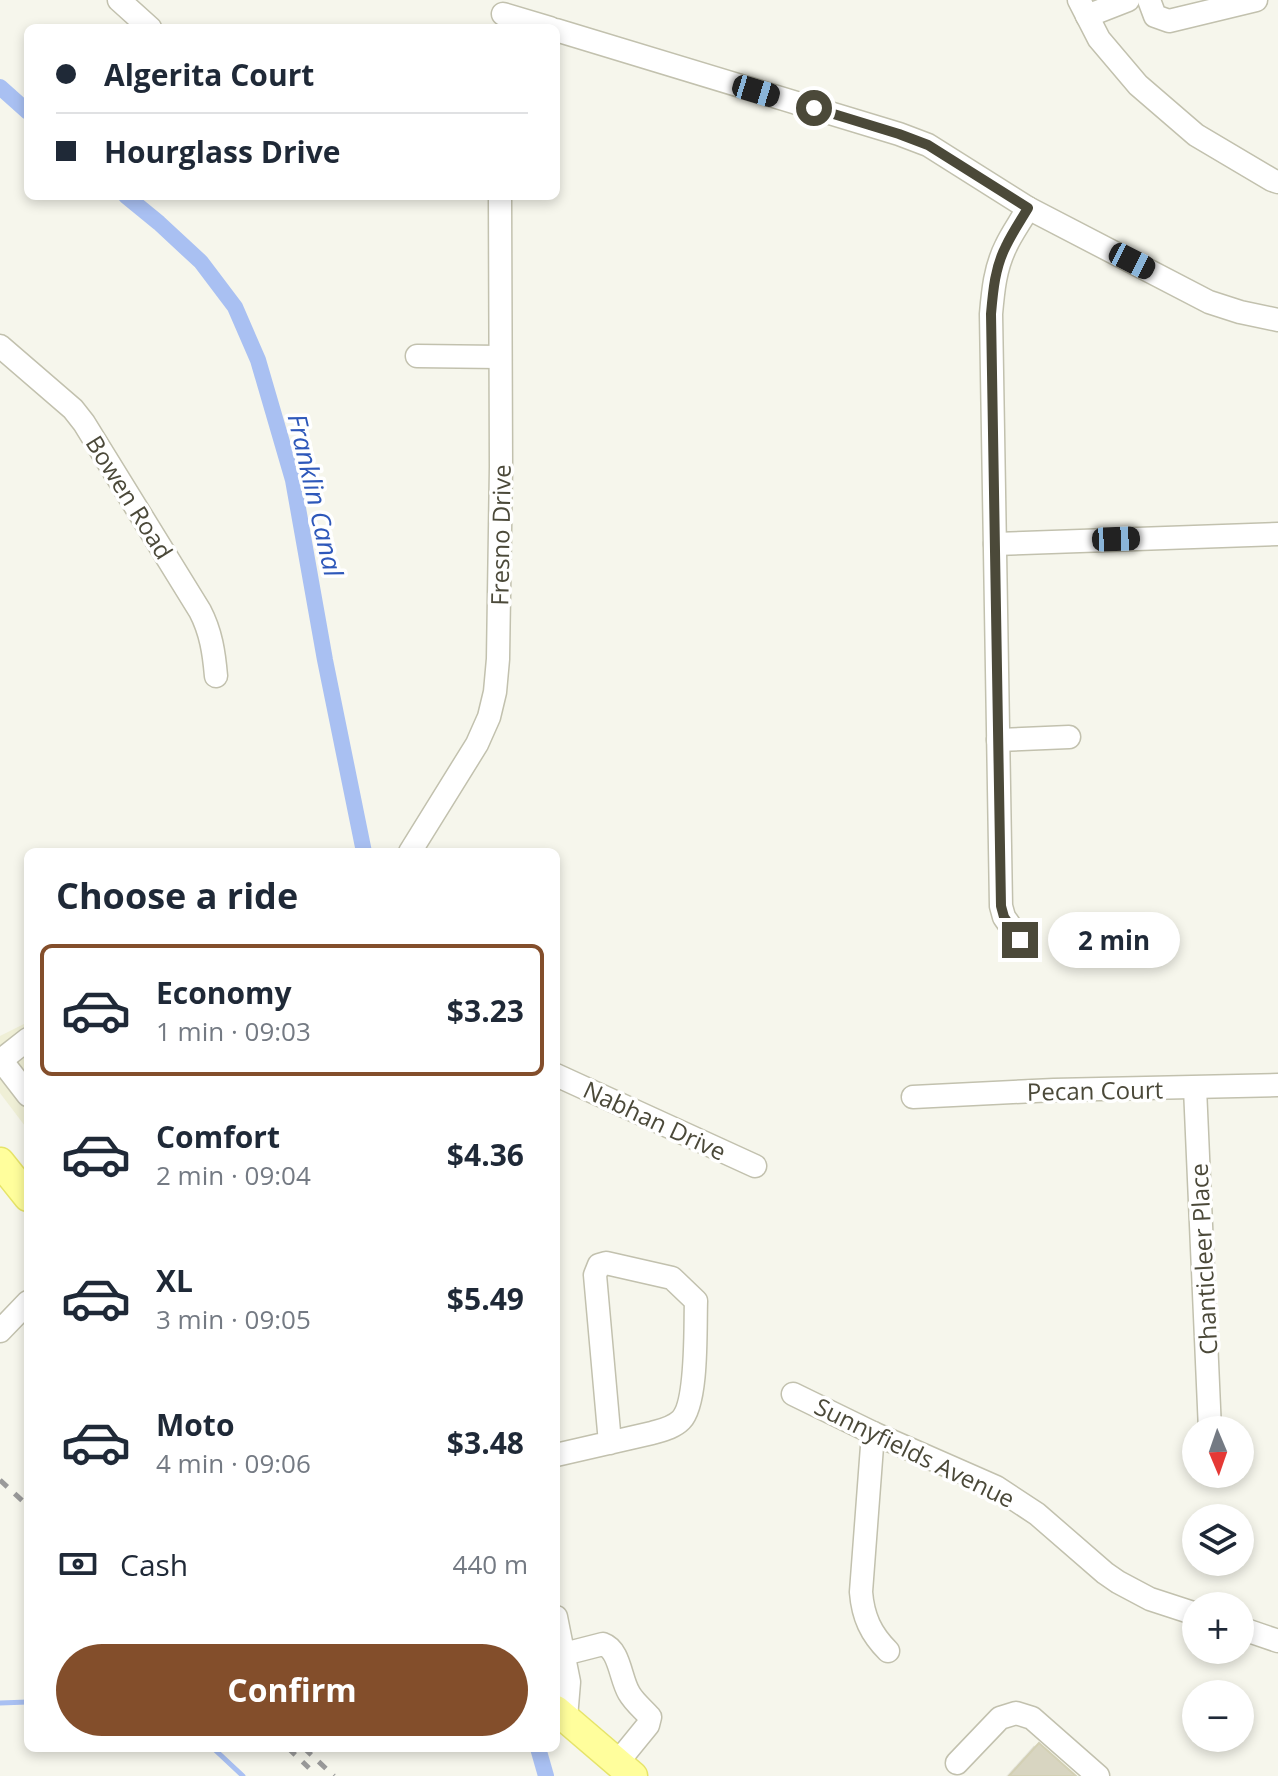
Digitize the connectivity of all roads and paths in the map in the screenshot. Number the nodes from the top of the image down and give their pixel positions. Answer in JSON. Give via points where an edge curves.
{"nodes":[{"id":1,"x":1128,"y":0,"type":"edge"},
{"id":2,"x":1149,"y":0,"type":"edge"},
{"id":3,"x":1256,"y":0,"type":"edge"},
{"id":4,"x":129,"y":3,"type":"edge"},
{"id":5,"x":1083,"y":8,"type":"edge"},
{"id":6,"x":503,"y":14,"type":"edge"},
{"id":7,"x":147,"y":24,"type":"edge"},
{"id":8,"x":537,"y":24,"type":"edge"},
{"id":9,"x":560,"y":31,"type":"edge"},
{"id":10,"x":1278,"y":182,"type":"edge"},
{"id":11,"x":500,"y":200,"type":"edge"},
{"id":12,"x":1028,"y":208,"type":"junction"},
{"id":13,"x":1278,"y":320,"type":"edge"},
{"id":14,"x":0,"y":346,"type":"edge"},
{"id":15,"x":417,"y":356,"type":"dead end"},
{"id":16,"x":500,"y":357,"type":"junction"},
{"id":17,"x":1278,"y":534,"type":"edge"},
{"id":18,"x":995,"y":544,"type":"junction"},
{"id":19,"x":216,"y":676,"type":"dead end"},
{"id":20,"x":1069,"y":737,"type":"dead end"},
{"id":21,"x":998,"y":740,"type":"junction"},
{"id":22,"x":412,"y":848,"type":"edge"},
{"id":23,"x":1020,"y":940,"type":"dead end"},
{"id":24,"x":24,"y":1042,"type":"edge"},
{"id":25,"x":0,"y":1060,"type":"edge"},
{"id":26,"x":560,"y":1077,"type":"edge"},
{"id":27,"x":1278,"y":1085,"type":"edge"},
{"id":28,"x":1195,"y":1088,"type":"junction"},
{"id":29,"x":24,"y":1090,"type":"edge"},
{"id":30,"x":913,"y":1097,"type":"dead end"},
{"id":31,"x":0,"y":1162,"type":"edge"},
{"id":32,"x":755,"y":1166,"type":"dead end"},
{"id":33,"x":24,"y":1189,"type":"edge"},
{"id":34,"x":24,"y":1306,"type":"edge"},
{"id":35,"x":0,"y":1331,"type":"edge"},
{"id":36,"x":793,"y":1394,"type":"dead end"},
{"id":37,"x":1209,"y":1416,"type":"edge"},
{"id":38,"x":873,"y":1433,"type":"junction"},
{"id":39,"x":610,"y":1443,"type":"junction"},
{"id":40,"x":560,"y":1454,"type":"edge"},
{"id":41,"x":1182,"y":1609,"type":"edge"},
{"id":42,"x":1254,"y":1633,"type":"edge"},
{"id":43,"x":560,"y":1636,"type":"edge"},
{"id":44,"x":1278,"y":1641,"type":"edge"},
{"id":45,"x":888,"y":1651,"type":"dead end"},
{"id":46,"x":564,"y":1654,"type":"junction"},
{"id":47,"x":560,"y":1709,"type":"edge"},
{"id":48,"x":560,"y":1713,"type":"edge"},
{"id":49,"x":957,"y":1763,"type":"dead end"},
{"id":50,"x":625,"y":1769,"type":"edge"},
{"id":51,"x":1098,"y":1776,"type":"edge"}],
"edges":[{"from":1,"to":5,"type":"street"},
{"from":2,"to":3,"type":"street","via":[[1155,16],[1169,21]]},
{"from":4,"to":7,"type":"street"},
{"from":5,"to":10,"type":"street","via":[[1099,39],[1138,85],[1196,135]]},
{"from":6,"to":8,"type":"street"},
{"from":9,"to":12,"type":"street","via":[[899,134],[951,158]]},
{"from":11,"to":16,"type":"street","name":"Fresno Drive"},
{"from":12,"to":13,"type":"street","via":[[1209,302]]},
{"from":12,"to":18,"type":"street","via":[[1005,247],[993,288]]},
{"from":14,"to":19,"type":"street","name":"Bowen Road","via":[[84,423],[200,611],[214,651]]},
{"from":15,"to":16,"type":"street"},
{"from":16,"to":22,"type":"street","name":"Fresno Drive","via":[[495,692],[477,744]]},
{"from":17,"to":18,"type":"street"},
{"from":18,"to":21,"type":"street"},
{"from":20,"to":21,"type":"street"},
{"from":21,"to":23,"type":"street","via":[[1001,906]]},
{"from":24,"to":25,"type":"street"},
{"from":25,"to":29,"type":"street"},
{"from":26,"to":32,"type":"street","name":"Nabhan Drive"},
{"from":27,"to":28,"type":"street","name":"Pecan Court"},
{"from":28,"to":30,"type":"street","name":"Pecan Court"},
{"from":28,"to":37,"type":"street","name":"Chanticleer Place"},
{"from":31,"to":33,"type":"main road"},
{"from":34,"to":35,"type":"street"},
{"from":36,"to":38,"type":"street","name":"Sunnyfields Avenue"},
{"from":38,"to":41,"type":"street","name":"Sunnyfields Avenue","via":[[996,1487],[1118,1582]]},
{"from":38,"to":45,"type":"street","via":[[861,1592],[868,1625]]},
{"from":39,"to":39,"type":"street","via":[[664,1430],[685,1415],[692,1393],[696,1301],[672,1278],[602,1264],[595,1275]]},
{"from":39,"to":40,"type":"street"},
{"from":42,"to":44,"type":"street"},
{"from":43,"to":46,"type":"street"},
{"from":46,"to":47,"type":"street","via":[[569,1682]]},
{"from":46,"to":50,"type":"street","via":[[609,1646],[625,1686],[650,1717]]},
{"from":48,"to":50,"type":"main road"},
{"from":49,"to":51,"type":"street","via":[[1000,1718],[1016,1713],[1032,1718]]}]}
